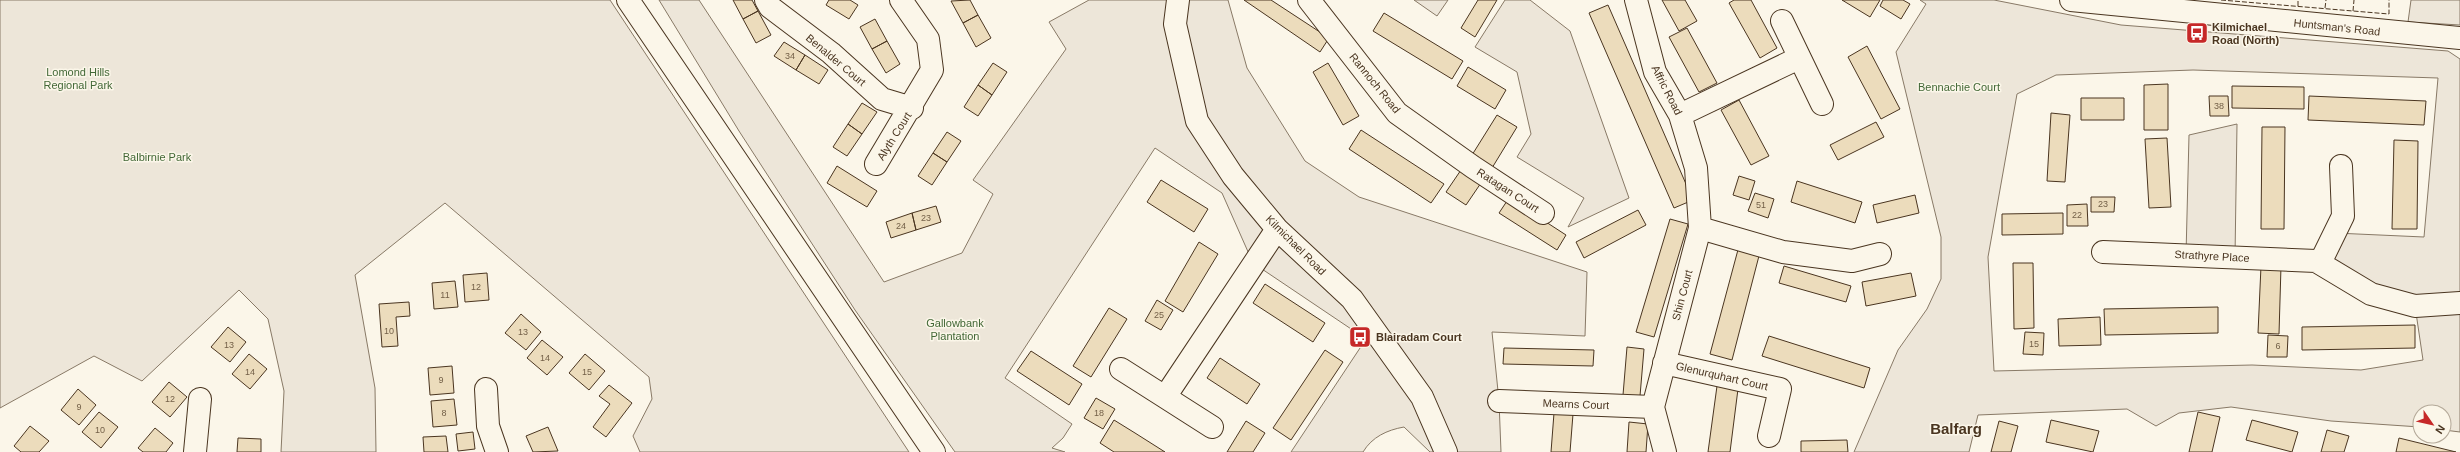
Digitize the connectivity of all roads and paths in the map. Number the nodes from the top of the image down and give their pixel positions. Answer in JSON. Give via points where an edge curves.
{"nodes":[{"id":1,"x":628,"y":0,"type":"edge"},
{"id":2,"x":766,"y":0,"type":"edge"},
{"id":3,"x":901,"y":0,"type":"edge"},
{"id":4,"x":1178,"y":0,"type":"edge"},
{"id":5,"x":1309,"y":0,"type":"edge"},
{"id":6,"x":1636,"y":0,"type":"edge"},
{"id":7,"x":2071,"y":0,"type":"edge"},
{"id":8,"x":2134,"y":3,"type":"edge"},
{"id":9,"x":1782,"y":21,"type":"dead end"},
{"id":10,"x":2460,"y":38,"type":"edge"},
{"id":11,"x":1799,"y":58,"type":"junction"},
{"id":12,"x":1822,"y":104,"type":"dead end"},
{"id":13,"x":912,"y":108,"type":"junction"},
{"id":14,"x":1680,"y":115,"type":"junction"},
{"id":15,"x":876,"y":164,"type":"dead end"},
{"id":16,"x":2341,"y":166,"type":"dead end"},
{"id":17,"x":1474,"y":167,"type":"joint"},
{"id":18,"x":1543,"y":213,"type":"dead end"},
{"id":19,"x":1700,"y":228,"type":"junction"},
{"id":20,"x":1277,"y":229,"type":"junction"},
{"id":21,"x":2103,"y":252,"type":"dead end"},
{"id":22,"x":1880,"y":254,"type":"dead end"},
{"id":23,"x":2320,"y":264,"type":"junction"},
{"id":24,"x":2460,"y":303,"type":"edge"},
{"id":25,"x":1664,"y":363,"type":"junction"},
{"id":26,"x":1121,"y":369,"type":"dead end"},
{"id":27,"x":486,"y":389,"type":"dead end"},
{"id":28,"x":1165,"y":396,"type":"junction"},
{"id":29,"x":200,"y":399,"type":"dead end"},
{"id":30,"x":1499,"y":401,"type":"dead end"},
{"id":31,"x":1653,"y":407,"type":"junction"},
{"id":32,"x":1212,"y":427,"type":"dead end"},
{"id":33,"x":1769,"y":436,"type":"dead end"},
{"id":34,"x":195,"y":452,"type":"edge"},
{"id":35,"x":497,"y":452,"type":"edge"},
{"id":36,"x":934,"y":452,"type":"edge"},
{"id":37,"x":1446,"y":452,"type":"edge"},
{"id":38,"x":1665,"y":452,"type":"edge"}],
"edges":[{"from":1,"to":36,"type":"main road"},
{"from":2,"to":13,"type":"main road","name":"Benalder Court","via":[[770,7],[831,53],[882,100]]},
{"from":3,"to":13,"type":"main road","name":"Alyth Court","via":[[928,39],[932,70]]},
{"from":4,"to":20,"type":"main road","name":"Kilmichael Road","via":[[1175,24],[1197,121],[1233,176]]},
{"from":5,"to":17,"type":"main road","name":"Rannoch Road","via":[[1397,112]]},
{"from":6,"to":14,"type":"main road","name":"Affric Road","via":[[1655,72]]},
{"from":7,"to":8,"type":"main road","name":"Huntsman's Road"},
{"from":8,"to":10,"type":"main road","name":"Huntsman's Road"},
{"from":9,"to":11,"type":"main road"},
{"from":11,"to":12,"type":"main road"},
{"from":11,"to":14,"type":"main road"},
{"from":13,"to":15,"type":"main road","name":"Alyth Court"},
{"from":14,"to":19,"type":"main road","name":"Affric Road","via":[[1696,168]]},
{"from":16,"to":23,"type":"main road","via":[[2343,216]]},
{"from":17,"to":18,"type":"main road","name":"Ratagan Court"},
{"from":19,"to":22,"type":"main road","via":[[1783,252],[1852,261]]},
{"from":19,"to":25,"type":"main road","name":"Shin Court"},
{"from":20,"to":28,"type":"main road"},
{"from":20,"to":37,"type":"main road","name":"Kilmichael Road","via":[[1352,299],[1422,397]]},
{"from":21,"to":23,"type":"main road","name":"Strathyre Place","via":[[2316,261]]},
{"from":23,"to":24,"type":"main road","name":"Strathyre Place","via":[[2371,294],[2416,306]]},
{"from":25,"to":31,"type":"main road","name":"Shin Court"},
{"from":25,"to":33,"type":"main road","name":"Glenurquhart Court","via":[[1780,389]]},
{"from":26,"to":28,"type":"main road"},
{"from":27,"to":35,"type":"main road","via":[[488,426]]},
{"from":28,"to":32,"type":"main road"},
{"from":29,"to":34,"type":"main road"},
{"from":30,"to":31,"type":"main road","name":"Mearns Court"},
{"from":31,"to":38,"type":"main road"}]}
